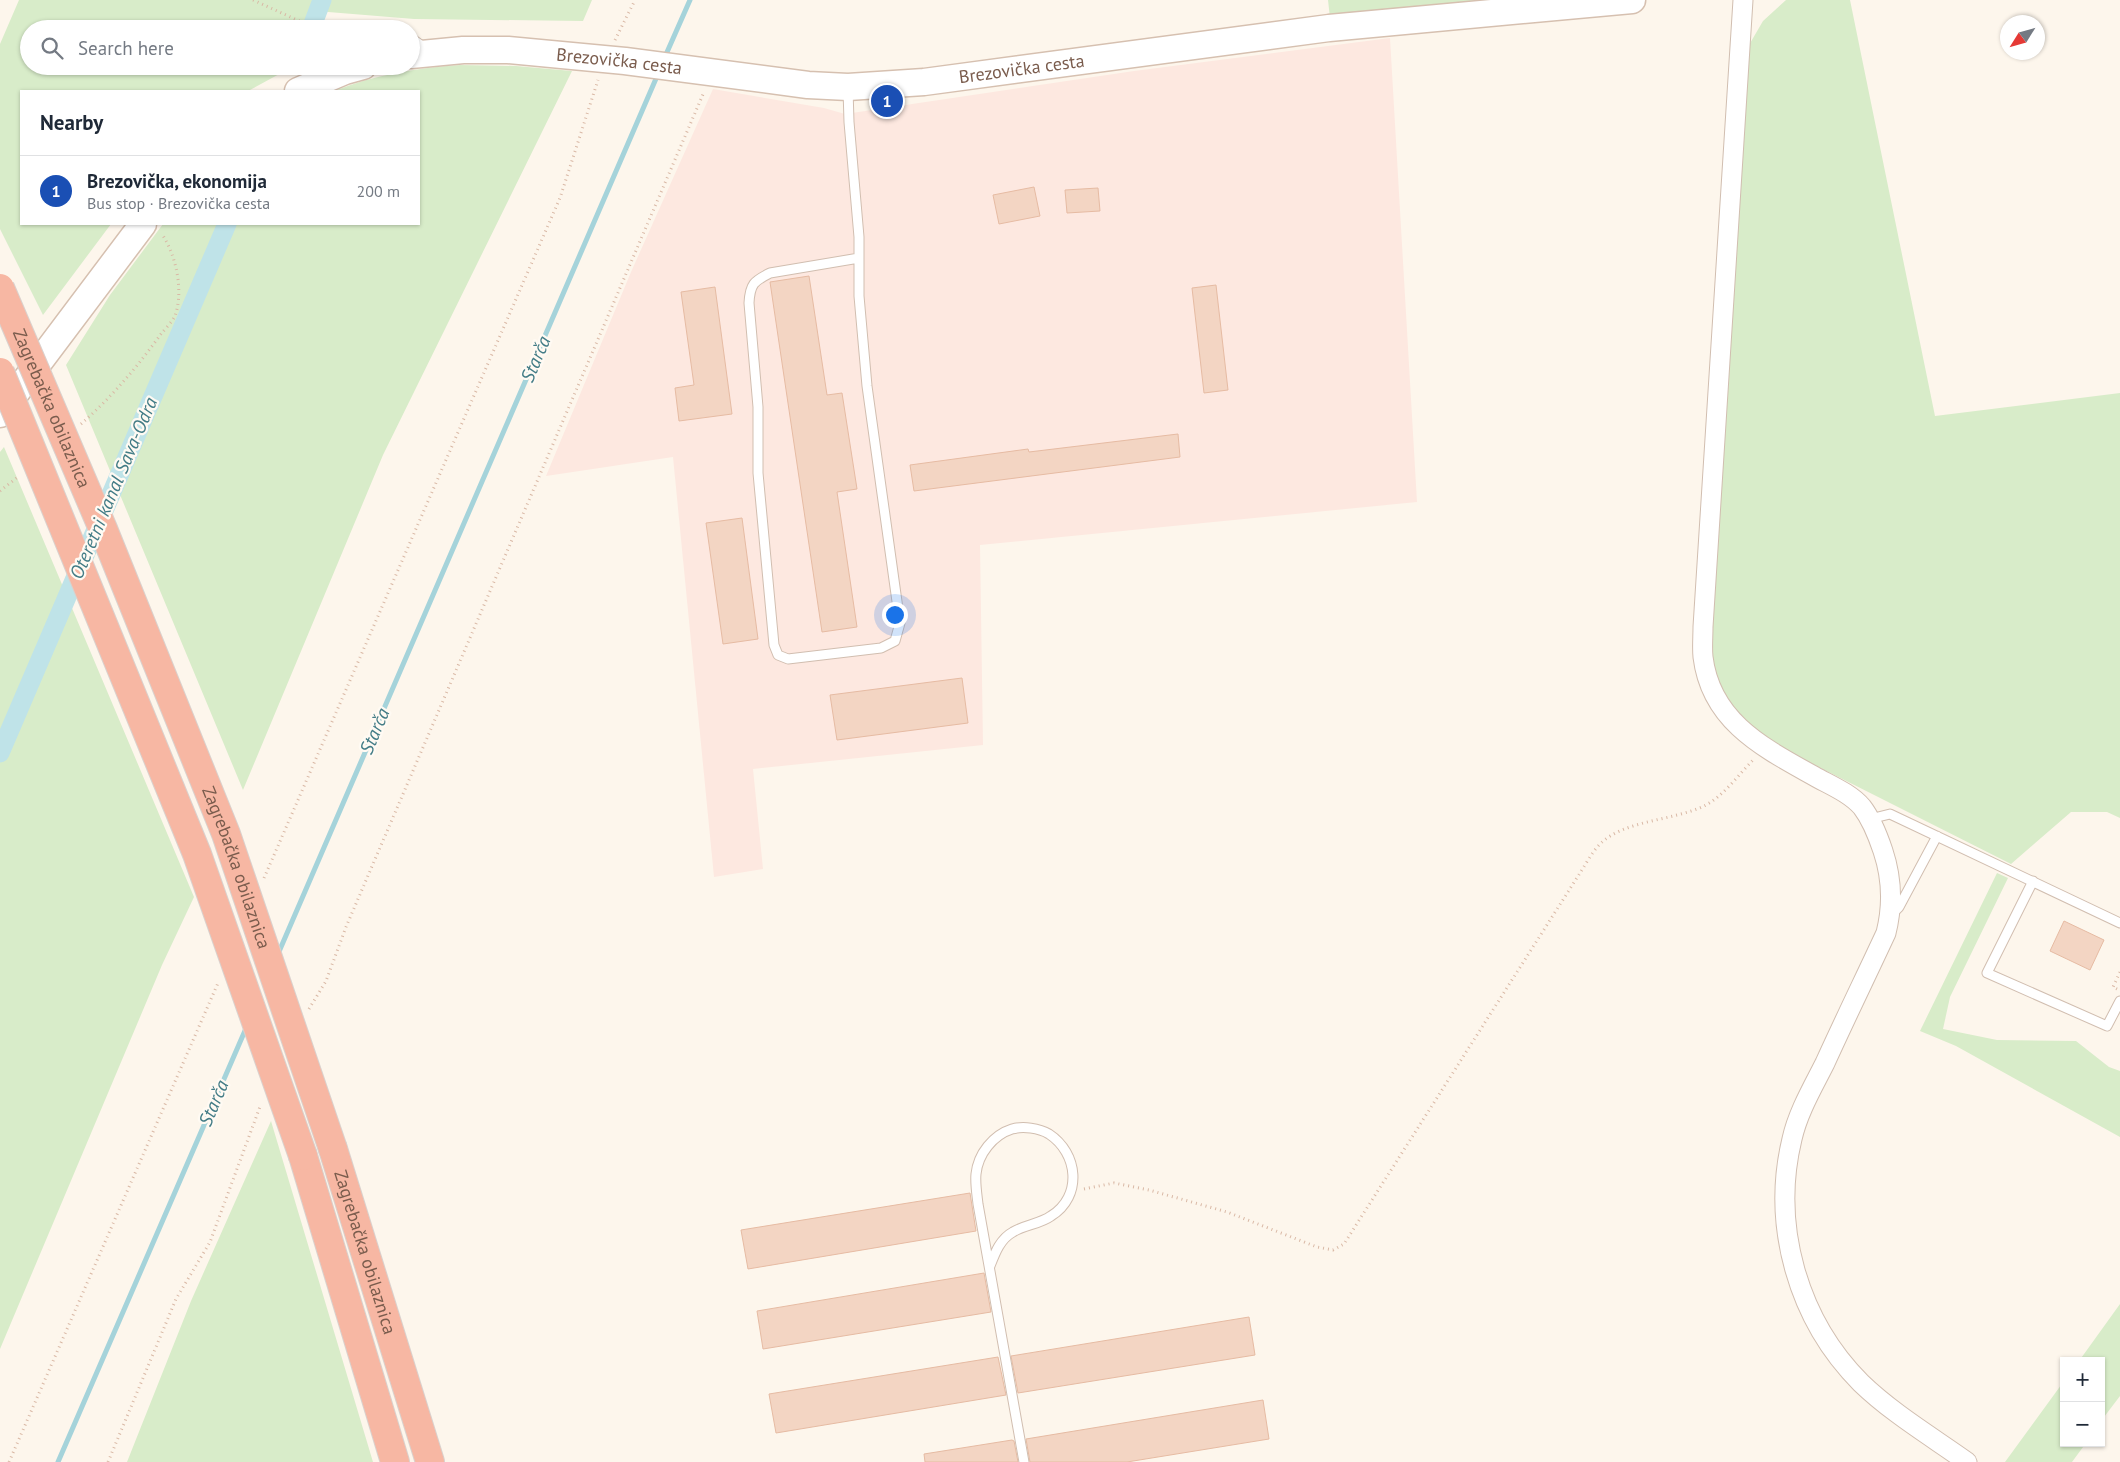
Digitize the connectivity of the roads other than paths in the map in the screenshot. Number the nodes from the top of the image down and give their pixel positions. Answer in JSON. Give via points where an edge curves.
{"nodes":[{"id":1,"x":1632,"y":0,"type":"edge"},
{"id":2,"x":1743,"y":0,"type":"edge"},
{"id":3,"x":420,"y":48,"type":"edge"},
{"id":4,"x":336,"y":75,"type":"edge"},
{"id":5,"x":848,"y":86,"type":"junction"},
{"id":6,"x":300,"y":90,"type":"edge"},
{"id":7,"x":151,"y":227,"type":"edge"},
{"id":8,"x":859,"y":258,"type":"junction"},
{"id":9,"x":0,"y":288,"type":"edge"},
{"id":10,"x":0,"y":372,"type":"edge"},
{"id":11,"x":0,"y":414,"type":"edge"},
{"id":12,"x":1870,"y":819,"type":"junction"},
{"id":13,"x":1937,"y":836,"type":"junction"},
{"id":14,"x":2033,"y":881,"type":"junction"},
{"id":15,"x":1891,"y":916,"type":"junction"},
{"id":16,"x":2120,"y":923,"type":"edge"},
{"id":17,"x":2120,"y":1001,"type":"edge"},
{"id":18,"x":990,"y":1266,"type":"junction"},
{"id":19,"x":395,"y":1462,"type":"edge"},
{"id":20,"x":430,"y":1462,"type":"edge"},
{"id":21,"x":1024,"y":1462,"type":"edge"},
{"id":22,"x":1967,"y":1462,"type":"edge"}],
"edges":[{"from":1,"to":5,"type":"main road","name":"Brezovička cesta","via":[[1329,28],[924,82]]},
{"from":2,"to":12,"type":"street","via":[[1703,657],[1709,682],[1723,709],[1737,726],[1764,748],[1845,793],[1861,806]]},
{"from":3,"to":5,"type":"main road","name":"Brezovička cesta","via":[[508,50],[808,85]]},
{"from":4,"to":6,"type":"main road"},
{"from":5,"to":8,"type":"lane"},
{"from":7,"to":11,"type":"main road"},
{"from":8,"to":8,"type":"lane","via":[[867,386],[900,623],[895,641],[881,648],[788,659],[778,655],[773,636],[758,472],[758,407],[750,289],[758,279],[770,273]]},
{"from":9,"to":20,"type":"highway","name":"Zagrebačka obilaznica","bridge":true,"via":[[103,529],[226,834],[334,1149]]},
{"from":10,"to":19,"type":"highway","name":"Zagrebačka obilaznica","bridge":true,"via":[[197,854],[303,1156]]},
{"from":12,"to":13,"type":"lane","via":[[1890,814]]},
{"from":12,"to":15,"type":"street","via":[[1887,863]]},
{"from":13,"to":14,"type":"lane"},
{"from":13,"to":15,"type":"lane","via":[[1899,908]]},
{"from":14,"to":16,"type":"lane"},
{"from":14,"to":17,"type":"lane","via":[[1987,973],[2108,1026]]},
{"from":15,"to":22,"type":"street","via":[[1886,933],[1803,1107],[1792,1139],[1786,1184],[1786,1232],[1794,1270],[1806,1300],[1817,1326],[1838,1357],[1890,1407]]},
{"from":18,"to":18,"type":"lane","via":[[978,1204],[976,1174],[982,1154],[995,1138],[1012,1129],[1030,1128],[1046,1132],[1068,1152],[1073,1173],[1072,1193],[1052,1216],[1013,1232],[998,1246]]},
{"from":18,"to":21,"type":"lane"}]}
